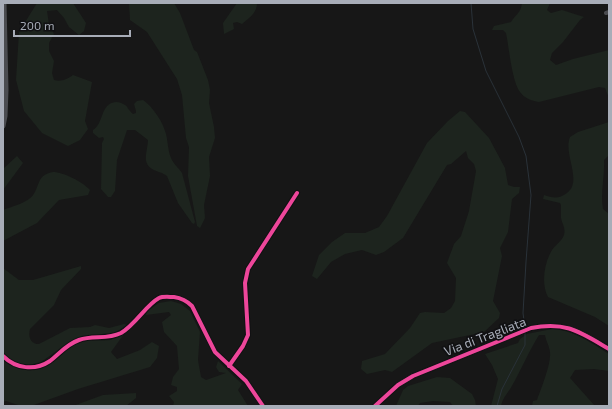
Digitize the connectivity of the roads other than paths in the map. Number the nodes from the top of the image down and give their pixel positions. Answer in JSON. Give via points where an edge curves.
{"nodes":[{"id":1,"x":4,"y":3,"type":"edge"},
{"id":2,"x":3,"y":126,"type":"edge"},
{"id":3,"x":297,"y":193,"type":"dead end"},
{"id":4,"x":609,"y":349,"type":"edge"},
{"id":5,"x":3,"y":356,"type":"edge"},
{"id":6,"x":229,"y":366,"type":"junction"},
{"id":7,"x":263,"y":406,"type":"edge"},
{"id":8,"x":376,"y":406,"type":"edge"}],
"edges":[{"from":1,"to":2,"type":"street","via":[[6,90]]},
{"from":3,"to":6,"type":"street","via":[[248,269],[245,283],[248,335]]},
{"from":4,"to":8,"type":"street","name":"Via di Tragliata","via":[[572,328],[551,325],[531,328],[413,376],[398,385]]},
{"from":5,"to":6,"type":"street","via":[[22,367],[32,368],[41,365],[73,342],[86,338],[110,337],[120,333],[157,299],[168,297],[181,299],[191,305],[212,348]]},
{"from":6,"to":7,"type":"street","via":[[246,381]]}]}
